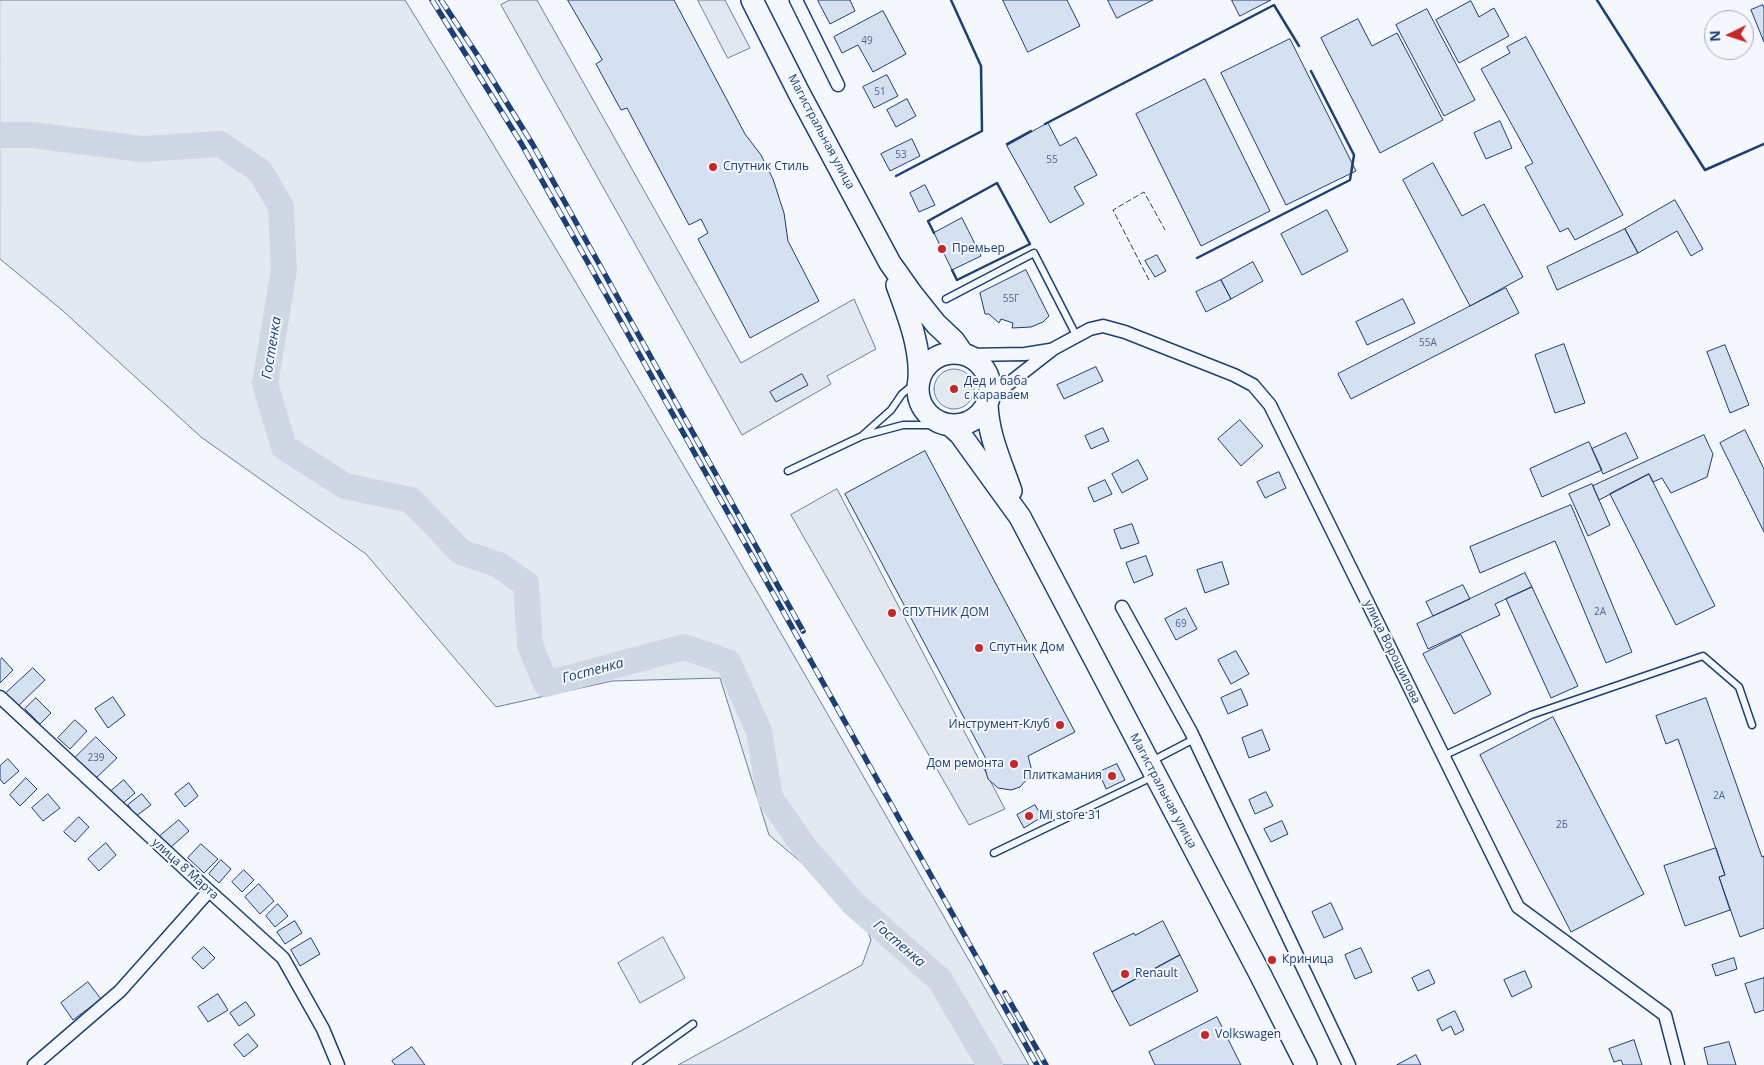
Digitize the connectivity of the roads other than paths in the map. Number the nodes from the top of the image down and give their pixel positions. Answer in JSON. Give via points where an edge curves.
{"nodes":[{"id":1,"x":752,"y":0,"type":"edge"},
{"id":2,"x":796,"y":0,"type":"edge"},
{"id":3,"x":838,"y":85,"type":"dead end"},
{"id":4,"x":890,"y":263,"type":"junction"},
{"id":5,"x":946,"y":298,"type":"dead end"},
{"id":6,"x":1077,"y":337,"type":"junction"},
{"id":7,"x":1053,"y":349,"type":"junction"},
{"id":8,"x":965,"y":354,"type":"junction"},
{"id":9,"x":919,"y":379,"type":"junction"},
{"id":10,"x":988,"y":402,"type":"junction"},
{"id":11,"x":948,"y":426,"type":"junction"},
{"id":12,"x":862,"y":436,"type":"junction"},
{"id":13,"x":788,"y":471,"type":"dead end"},
{"id":14,"x":1020,"y":517,"type":"junction"},
{"id":15,"x":1122,"y":607,"type":"dead end"},
{"id":16,"x":0,"y":697,"type":"edge"},
{"id":17,"x":1752,"y":726,"type":"dead end"},
{"id":18,"x":1194,"y":739,"type":"junction"},
{"id":19,"x":1443,"y":756,"type":"junction"},
{"id":20,"x":1152,"y":769,"type":"junction"},
{"id":21,"x":994,"y":853,"type":"dead end"},
{"id":22,"x":210,"y":891,"type":"junction"},
{"id":23,"x":692,"y":1024,"type":"dead end"},
{"id":24,"x":34,"y":1065,"type":"edge"},
{"id":25,"x":338,"y":1065,"type":"edge"},
{"id":26,"x":636,"y":1065,"type":"edge"},
{"id":27,"x":1306,"y":1065,"type":"edge"},
{"id":28,"x":1349,"y":1065,"type":"edge"},
{"id":29,"x":1678,"y":1065,"type":"edge"}],
"edges":[{"from":1,"to":4,"type":"main road","name":"Магистральная улица"},
{"from":2,"to":3,"type":"street"},
{"from":4,"to":8,"type":"main road","name":"Магистральная улица","via":[[936,324]]},
{"from":4,"to":9,"type":"main road","name":"Магистральная улица","via":[[913,333],[920,367]]},
{"from":5,"to":6,"type":"lane","via":[[1034,253]]},
{"from":6,"to":7,"type":"street","name":"улица Ворошилова"},
{"from":6,"to":19,"type":"street","name":"улица Ворошилова","via":[[1095,327],[1117,329],[1234,376],[1253,385],[1261,393],[1270,405]]},
{"from":7,"to":8,"type":"street","via":[[1025,354]]},
{"from":7,"to":10,"type":"street"},
{"from":8,"to":9,"type":"main road","via":[[948,353],[934,359]]},
{"from":8,"to":10,"type":"main road","name":"Магистральная улица","via":[[986,372],[990,382]]},
{"from":9,"to":11,"type":"main road","name":"Магистральная улица","via":[[917,392],[922,406],[931,418]]},
{"from":9,"to":12,"type":"lane"},
{"from":10,"to":11,"type":"main road","via":[[972,421]]},
{"from":10,"to":14,"type":"main road","name":"Магистральная улица","via":[[993,441]]},
{"from":11,"to":12,"type":"lane","via":[[904,425]]},
{"from":11,"to":14,"type":"main road","name":"Магистральная улица","via":[[960,434]]},
{"from":12,"to":13,"type":"lane"},
{"from":14,"to":20,"type":"main road","name":"Магистральная улица"},
{"from":15,"to":18,"type":"street"},
{"from":16,"to":22,"type":"street","name":"улица 8 Марта"},
{"from":17,"to":19,"type":"lane","via":[[1739,687],[1703,656],[1531,715]]},
{"from":18,"to":20,"type":"lane"},
{"from":18,"to":28,"type":"street"},
{"from":19,"to":29,"type":"street","name":"улица Ворошилова","via":[[1518,907],[1665,1015]]},
{"from":20,"to":21,"type":"lane"},
{"from":20,"to":27,"type":"main road","name":"Магистральная улица"},
{"from":22,"to":24,"type":"street","via":[[120,991]]},
{"from":22,"to":25,"type":"street","name":"улица 8 Марта","via":[[283,958],[323,1029]]},
{"from":23,"to":26,"type":"lane"}]}
